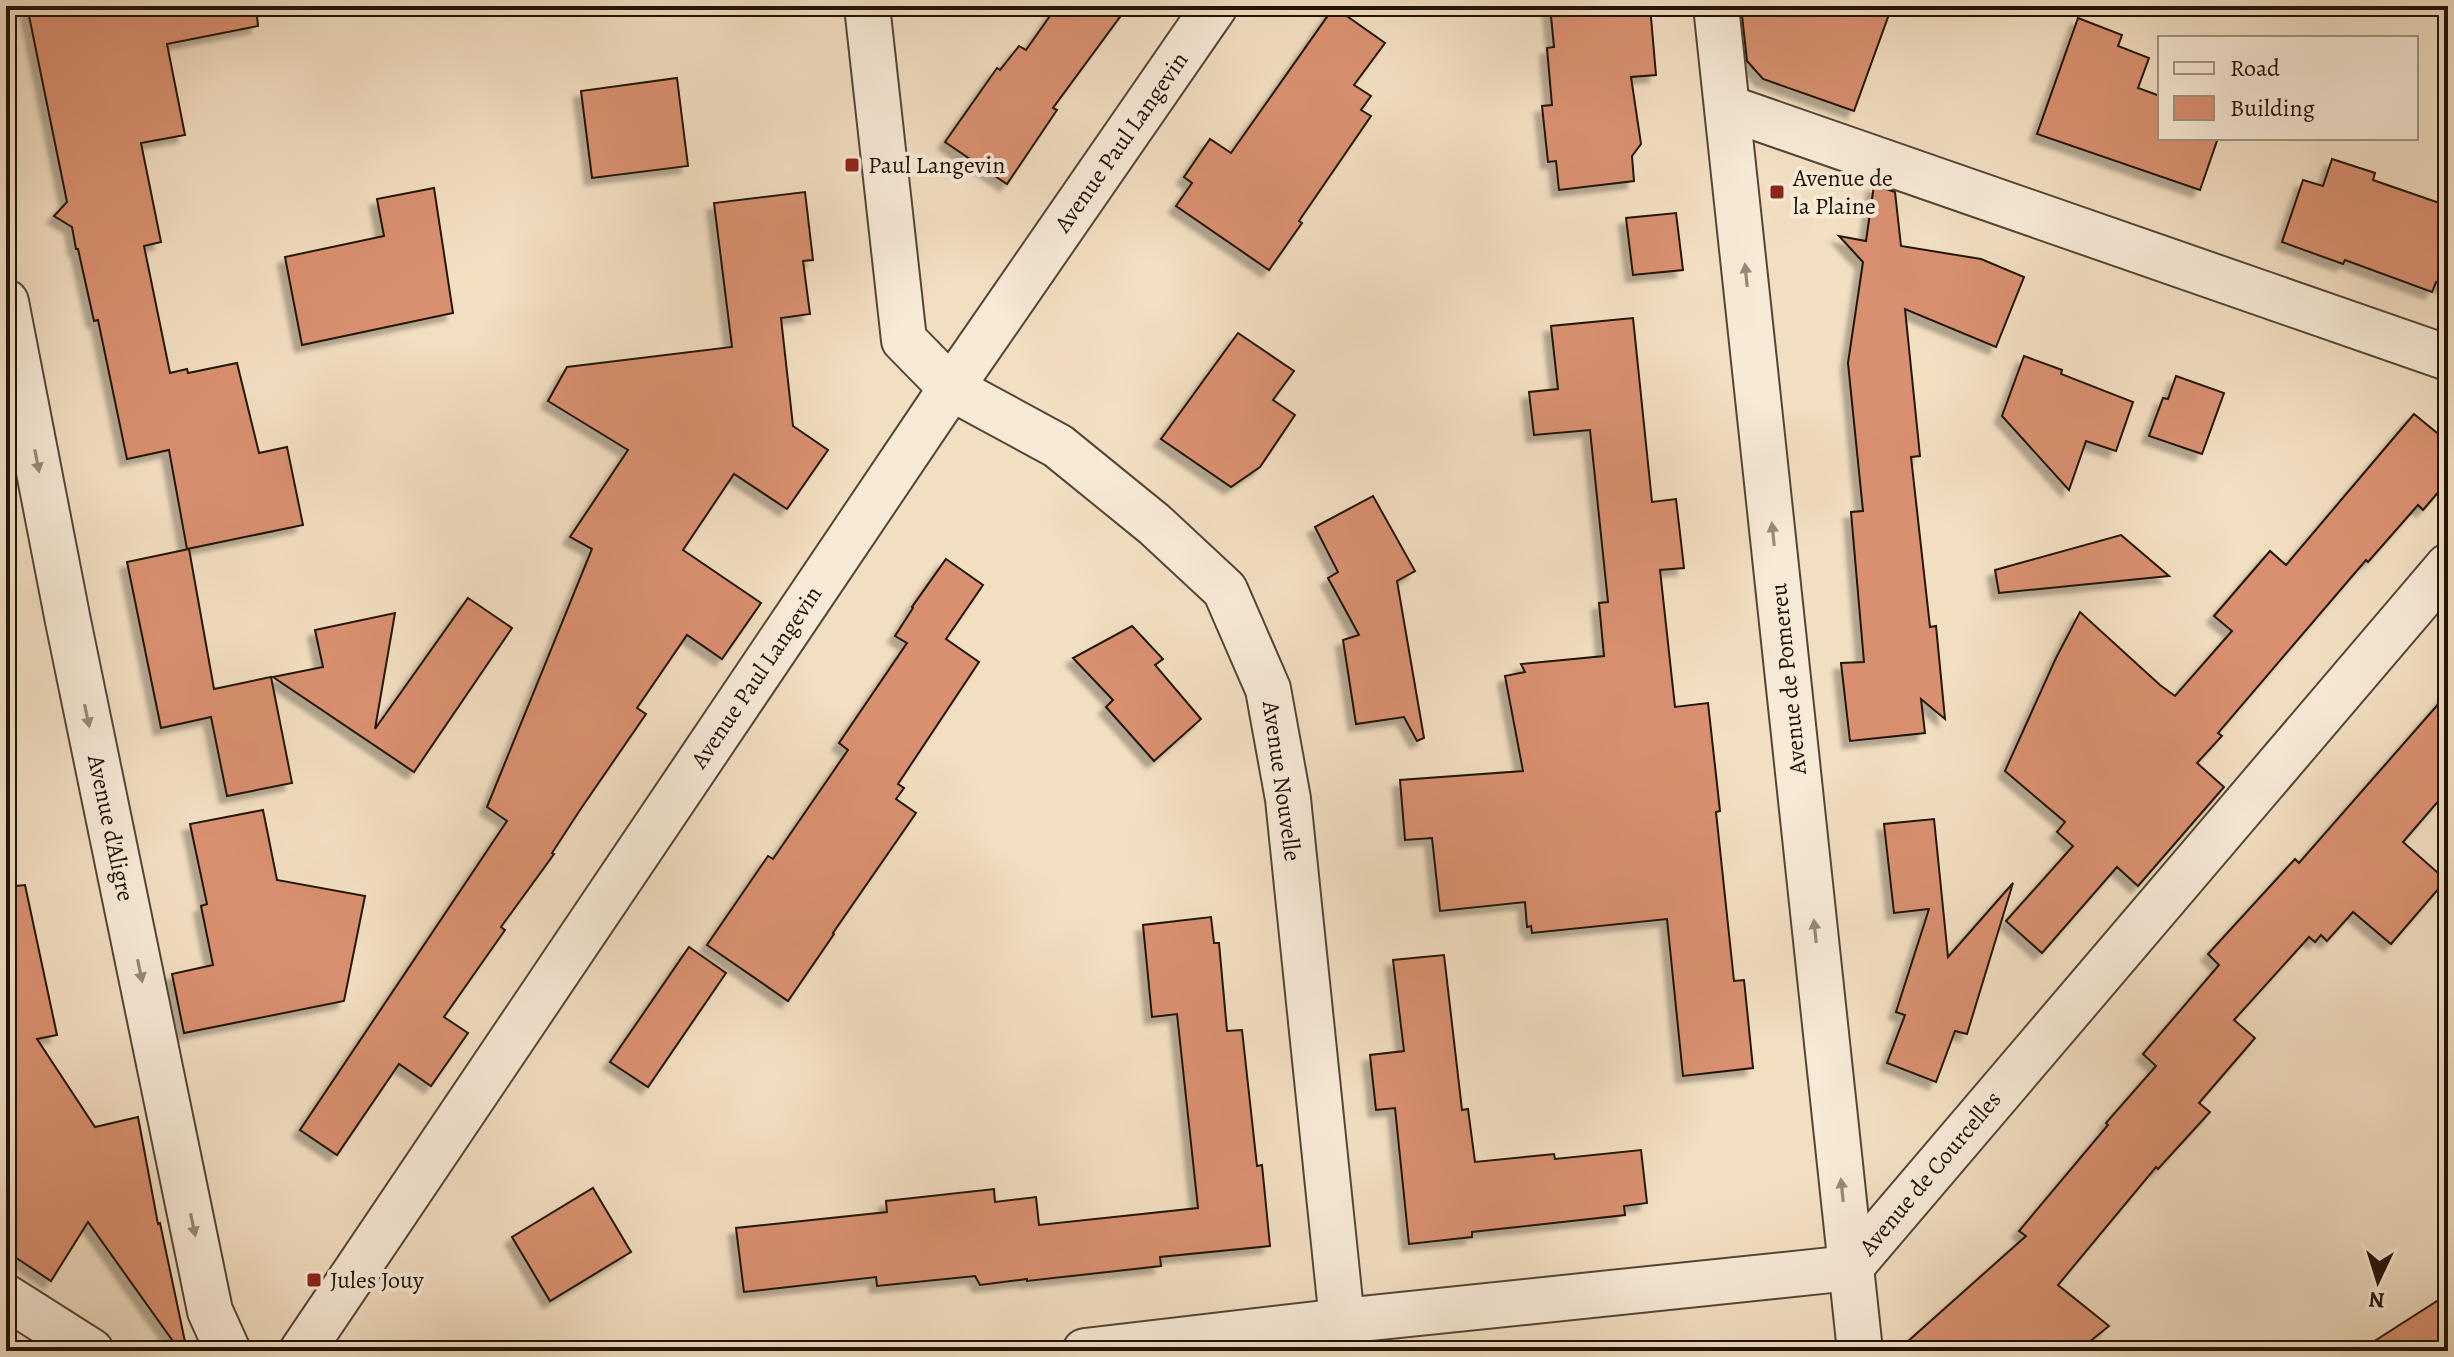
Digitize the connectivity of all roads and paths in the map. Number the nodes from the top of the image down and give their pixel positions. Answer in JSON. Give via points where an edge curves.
{"nodes":[{"id":1,"x":867,"y":6,"type":"edge"},
{"id":2,"x":1215,"y":6,"type":"edge"},
{"id":3,"x":1716,"y":6,"type":"edge"},
{"id":4,"x":1729,"y":108,"type":"junction"},
{"id":5,"x":6,"y":302,"type":"edge"},
{"id":6,"x":2448,"y":358,"type":"edge"},
{"id":7,"x":951,"y":388,"type":"junction"},
{"id":8,"x":2448,"y":566,"type":"edge"},
{"id":9,"x":1850,"y":1268,"type":"junction"},
{"id":10,"x":6,"y":1297,"type":"edge"},
{"id":11,"x":1342,"y":1321,"type":"junction"},
{"id":12,"x":91,"y":1351,"type":"edge"},
{"id":13,"x":228,"y":1351,"type":"edge"},
{"id":14,"x":302,"y":1351,"type":"edge"},
{"id":15,"x":1085,"y":1351,"type":"edge"},
{"id":16,"x":1860,"y":1351,"type":"edge"}],
"edges":[{"from":1,"to":7,"type":"street","name":"Avenue Nouvelle","via":[[904,340]]},
{"from":2,"to":7,"type":"street","name":"Avenue Paul Langevin"},
{"from":3,"to":4,"type":"street","name":"Avenue de Pomereu"},
{"from":4,"to":6,"type":"street"},
{"from":9,"to":4,"type":"street","name":"Avenue de Pomereu","one_way":true},
{"from":5,"to":13,"type":"street","name":"Avenue d'Aligre","one_way":true,"via":[[210,1311]]},
{"from":7,"to":11,"type":"street","name":"Avenue Nouvelle","via":[[1058,446],[1225,590],[1268,689],[1288,799]]},
{"from":7,"to":14,"type":"street","name":"Avenue Paul Langevin"},
{"from":8,"to":9,"type":"street","name":"Avenue de Courcelles"},
{"from":9,"to":11,"type":"street","name":"Avenue de Courcelles"},
{"from":9,"to":16,"type":"street","name":"Avenue de Pomereu"},
{"from":10,"to":12,"type":"street"},
{"from":11,"to":15,"type":"street","name":"Avenue de Courcelles"}]}
